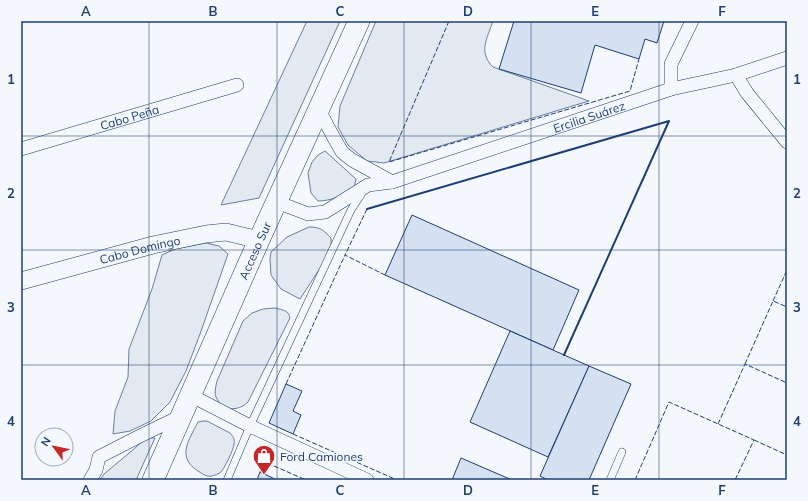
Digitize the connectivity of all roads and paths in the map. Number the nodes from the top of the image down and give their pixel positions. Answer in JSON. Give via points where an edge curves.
{"nodes":[{"id":1,"x":359,"y":21,"type":"edge"},
{"id":2,"x":692,"y":21,"type":"edge"},
{"id":3,"x":787,"y":58,"type":"edge"},
{"id":4,"x":736,"y":75,"type":"junction"},
{"id":5,"x":237,"y":85,"type":"dead end"},
{"id":6,"x":671,"y":89,"type":"junction"},
{"id":7,"x":319,"y":110,"type":"junction"},
{"id":8,"x":787,"y":142,"type":"edge"},
{"id":9,"x":21,"y":149,"type":"edge"},
{"id":10,"x":392,"y":182,"type":"junction"},
{"id":11,"x":368,"y":185,"type":"junction"},
{"id":12,"x":277,"y":202,"type":"junction"},
{"id":13,"x":259,"y":240,"type":"junction"},
{"id":14,"x":21,"y":281,"type":"edge"},
{"id":15,"x":190,"y":395,"type":"junction"},
{"id":16,"x":181,"y":416,"type":"junction"},
{"id":17,"x":250,"y":426,"type":"junction"},
{"id":18,"x":622,"y":452,"type":"dead end"},
{"id":19,"x":90,"y":480,"type":"edge"},
{"id":20,"x":153,"y":480,"type":"edge"},
{"id":21,"x":227,"y":480,"type":"edge"},
{"id":22,"x":367,"y":480,"type":"edge"},
{"id":23,"x":610,"y":480,"type":"edge"}],
"edges":[{"from":1,"to":7,"type":"main road","name":"Acceso Sur"},
{"from":2,"to":6,"type":"street","via":[[671,64]]},
{"from":3,"to":4,"type":"street","name":"Ercilia Suárez"},
{"from":4,"to":6,"type":"street","name":"Ercilia Suárez"},
{"from":4,"to":8,"type":"street","via":[[747,93]]},
{"from":5,"to":9,"type":"street","name":"Cabo Peña"},
{"from":6,"to":10,"type":"street","name":"Ercilia Suárez"},
{"from":7,"to":10,"type":"street","via":[[342,152]]},
{"from":7,"to":12,"type":"main road","name":"Acceso Sur"},
{"from":10,"to":11,"type":"street","name":"Ercilia Suárez"},
{"from":11,"to":12,"type":"street","name":"Ercilia Suárez","via":[[325,212],[308,214]]},
{"from":11,"to":17,"type":"lane","via":[[352,210]]},
{"from":12,"to":13,"type":"main road","name":"Acceso Sur"},
{"from":13,"to":14,"type":"street","name":"Cabo Domingo","via":[[226,232],[206,234],[153,245]]},
{"from":13,"to":15,"type":"main road","name":"Acceso Sur"},
{"from":15,"to":16,"type":"main road","name":"Acceso Sur"},
{"from":15,"to":17,"type":"street"},
{"from":16,"to":19,"type":"street","via":[[99,457]]},
{"from":16,"to":20,"type":"main road","name":"Acceso Sur"},
{"from":17,"to":21,"type":"lane"},
{"from":17,"to":22,"type":"street"},
{"from":18,"to":23,"type":"lane"}]}
